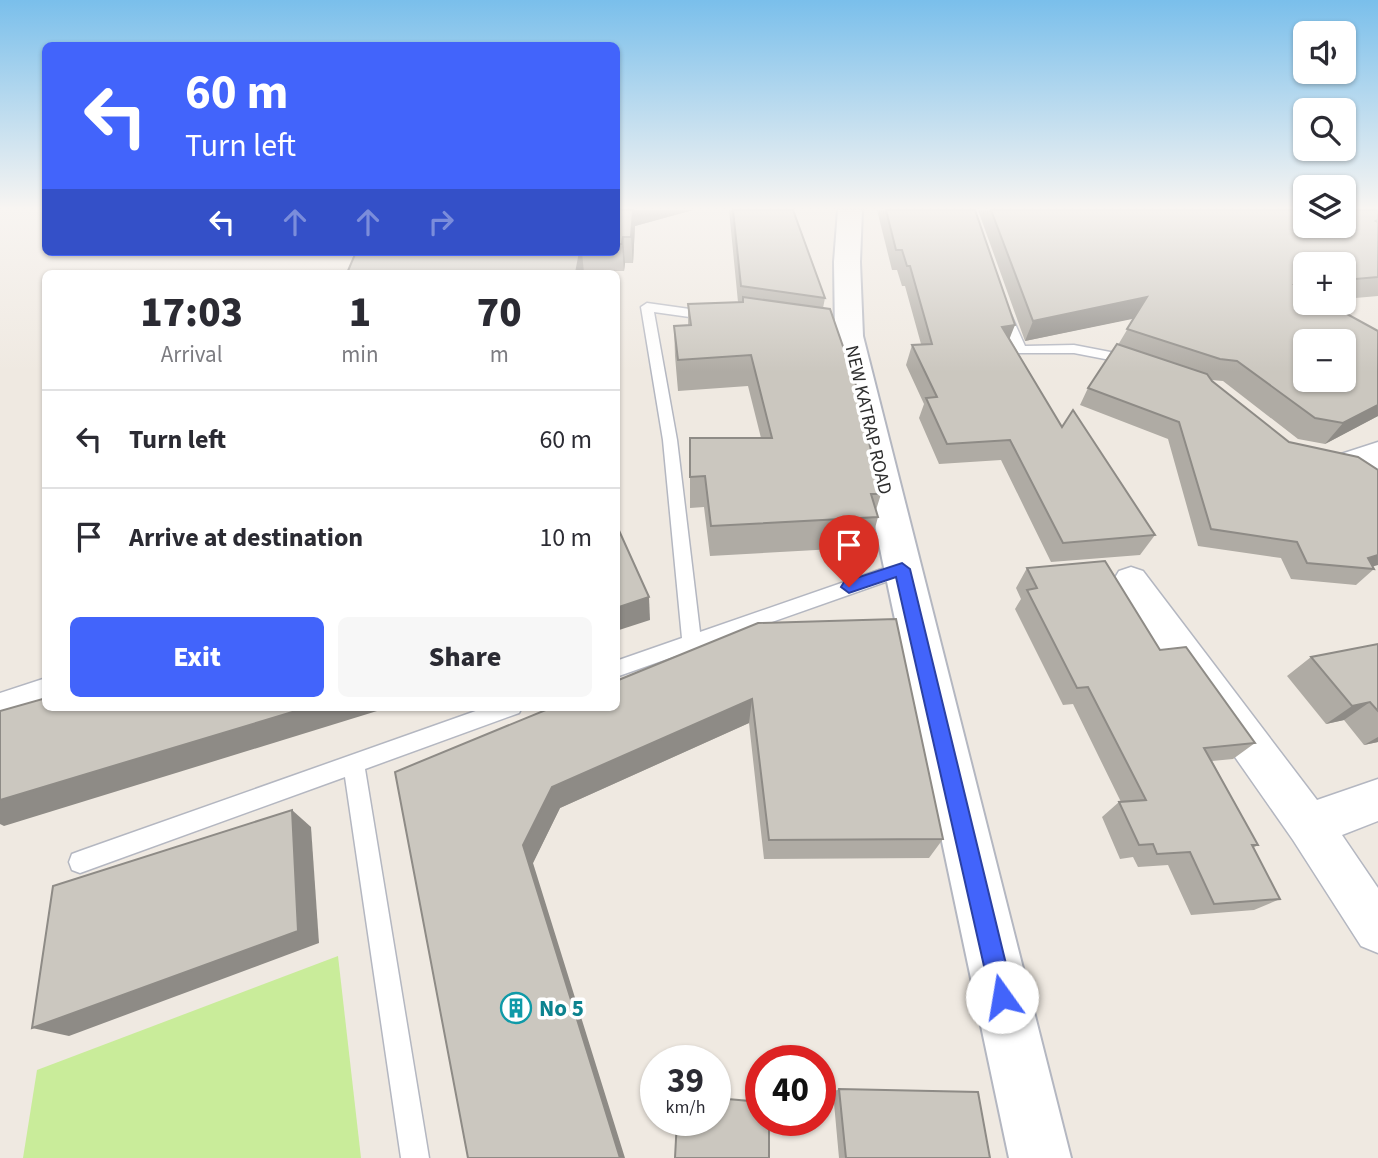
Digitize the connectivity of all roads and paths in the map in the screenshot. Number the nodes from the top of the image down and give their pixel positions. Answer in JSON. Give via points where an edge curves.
{"nodes":[{"id":1,"x":847,"y":264,"type":"edge"},
{"id":2,"x":999,"y":299,"type":"edge"},
{"id":3,"x":728,"y":319,"type":"edge"},
{"id":4,"x":1141,"y":363,"type":"edge"},
{"id":5,"x":1352,"y":457,"type":"edge"},
{"id":6,"x":1378,"y":480,"type":"edge"},
{"id":7,"x":902,"y":569,"type":"junction"},
{"id":8,"x":1131,"y":581,"type":"dead end"},
{"id":9,"x":692,"y":642,"type":"junction"},
{"id":10,"x":620,"y":668,"type":"edge"},
{"id":11,"x":42,"y":696,"type":"edge"},
{"id":12,"x":0,"y":711,"type":"edge"},
{"id":13,"x":501,"y":711,"type":"edge"},
{"id":14,"x":354,"y":764,"type":"junction"},
{"id":15,"x":1378,"y":800,"type":"edge"},
{"id":16,"x":1309,"y":825,"type":"junction"},
{"id":17,"x":79,"y":862,"type":"dead end"},
{"id":18,"x":1378,"y":929,"type":"edge"},
{"id":19,"x":415,"y":1158,"type":"edge"},
{"id":20,"x":1040,"y":1158,"type":"edge"}],
"edges":[{"from":1,"to":7,"type":"street","name":"NEW KATRAP ROAD","via":[[842,335]]},
{"from":2,"to":4,"type":"lane","via":[[1020,351],[1073,349]]},
{"from":3,"to":9,"type":"lane","via":[[647,307],[670,440]]},
{"from":5,"to":6,"type":"street"},
{"from":7,"to":9,"type":"lane"},
{"from":7,"to":20,"type":"street","name":"NEW KATRAP ROAD"},
{"from":8,"to":16,"type":"street"},
{"from":9,"to":10,"type":"lane"},
{"from":11,"to":12,"type":"street"},
{"from":13,"to":14,"type":"lane"},
{"from":14,"to":17,"type":"lane"},
{"from":14,"to":19,"type":"lane"},
{"from":15,"to":16,"type":"street"},
{"from":16,"to":18,"type":"street"}]}
